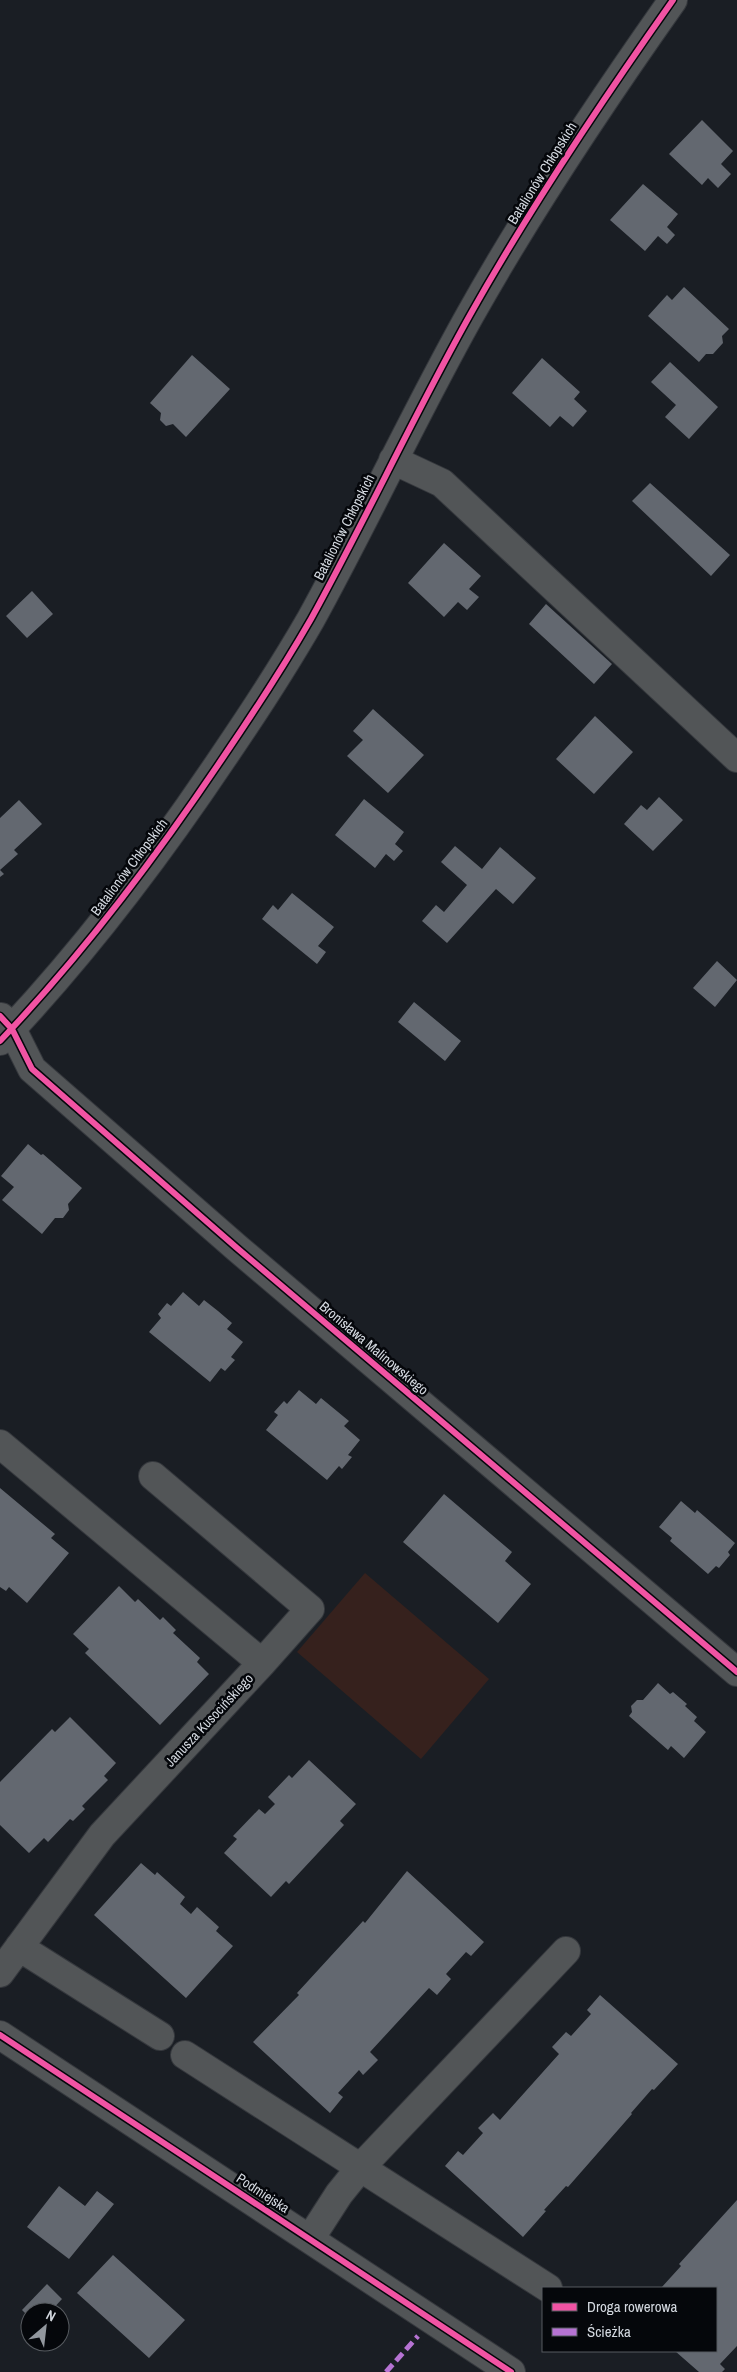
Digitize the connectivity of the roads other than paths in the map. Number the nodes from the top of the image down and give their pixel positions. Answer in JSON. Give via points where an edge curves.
{"nodes":[{"id":1,"x":673,"y":0,"type":"edge"},
{"id":2,"x":393,"y":460,"type":"junction"},
{"id":3,"x":737,"y":758,"type":"edge"},
{"id":4,"x":4,"y":1028,"type":"edge"},
{"id":5,"x":0,"y":1444,"type":"edge"},
{"id":6,"x":153,"y":1476,"type":"dead end"},
{"id":7,"x":262,"y":1663,"type":"junction"},
{"id":8,"x":737,"y":1672,"type":"edge"},
{"id":9,"x":18,"y":1947,"type":"junction"},
{"id":10,"x":566,"y":1951,"type":"dead end"},
{"id":11,"x":0,"y":1973,"type":"edge"},
{"id":12,"x":0,"y":2035,"type":"edge"},
{"id":13,"x":160,"y":2036,"type":"dead end"},
{"id":14,"x":185,"y":2055,"type":"dead end"},
{"id":15,"x":360,"y":2168,"type":"junction"},
{"id":16,"x":310,"y":2239,"type":"junction"},
{"id":17,"x":546,"y":2287,"type":"edge"},
{"id":18,"x":511,"y":2372,"type":"edge"}],
"edges":[{"from":1,"to":2,"type":"street","name":"Batalionów Chłopskich","via":[[540,197],[470,314]]},
{"from":2,"to":3,"type":"street","via":[[442,483]]},
{"from":2,"to":4,"type":"street","name":"Batalionów Chłopskich","via":[[310,620],[234,741],[155,855],[103,922]]},
{"from":4,"to":8,"type":"street","name":"Bronisława Malinowskiego","via":[[32,1070]]},
{"from":5,"to":7,"type":"street","name":"Janusza Kusocińskiego"},
{"from":6,"to":7,"type":"street","via":[[310,1609]]},
{"from":7,"to":9,"type":"street","name":"Janusza Kusocińskiego","via":[[102,1835]]},
{"from":9,"to":11,"type":"street","name":"Janusza Kusocińskiego"},
{"from":9,"to":13,"type":"street"},
{"from":10,"to":15,"type":"street"},
{"from":12,"to":16,"type":"street","name":"Podmiejska"},
{"from":14,"to":15,"type":"street"},
{"from":15,"to":16,"type":"street"},
{"from":15,"to":17,"type":"street"},
{"from":16,"to":18,"type":"street","name":"Podmiejska"}]}
